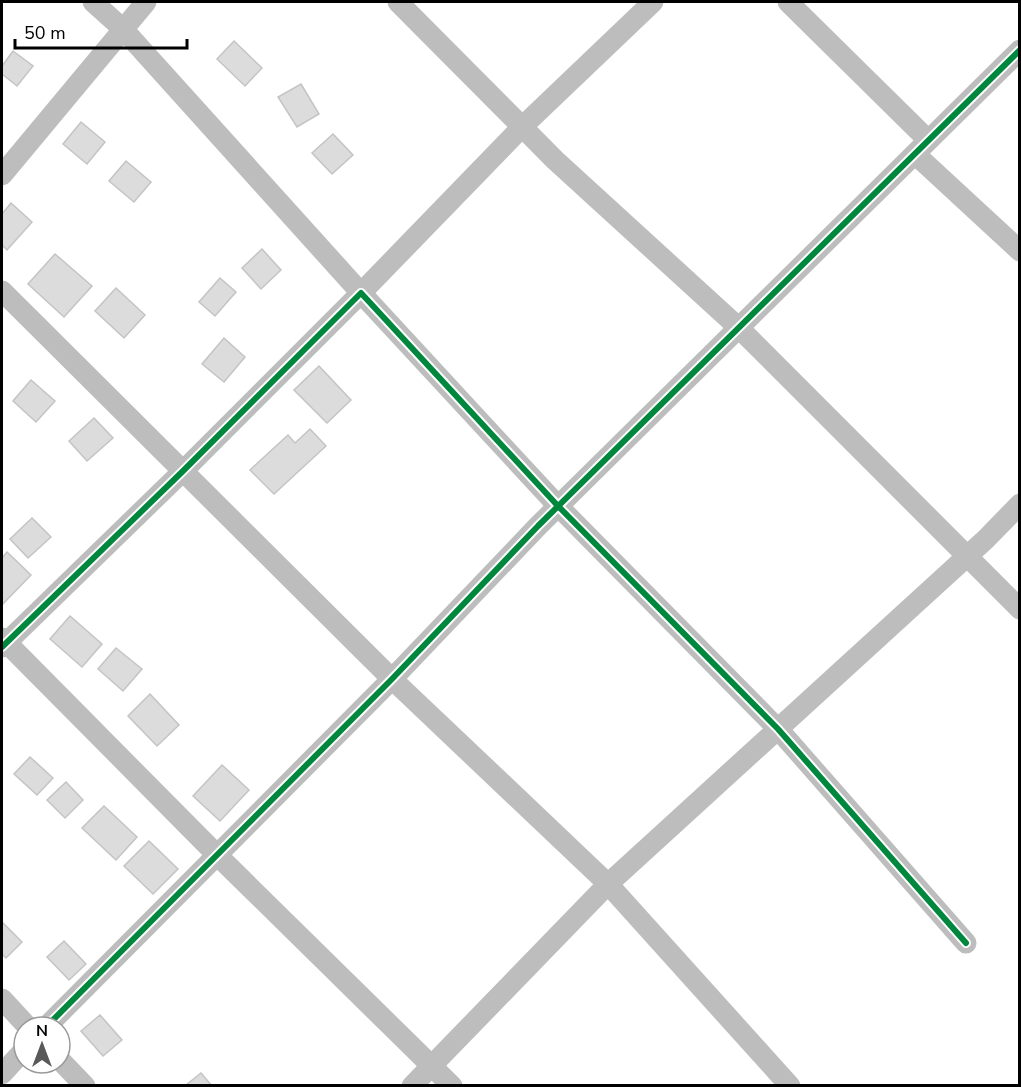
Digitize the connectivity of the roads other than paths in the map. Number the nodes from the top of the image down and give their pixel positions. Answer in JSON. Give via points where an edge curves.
{"nodes":[{"id":1,"x":93,"y":2,"type":"edge"},
{"id":2,"x":146,"y":2,"type":"edge"},
{"id":3,"x":398,"y":2,"type":"edge"},
{"id":4,"x":653,"y":2,"type":"edge"},
{"id":5,"x":788,"y":2,"type":"edge"},
{"id":6,"x":123,"y":29,"type":"junction"},
{"id":7,"x":1020,"y":50,"type":"edge"},
{"id":8,"x":522,"y":127,"type":"junction"},
{"id":9,"x":921,"y":147,"type":"junction"},
{"id":10,"x":2,"y":175,"type":"edge"},
{"id":11,"x":1020,"y":251,"type":"edge"},
{"id":12,"x":2,"y":291,"type":"edge"},
{"id":13,"x":361,"y":293,"type":"junction"},
{"id":14,"x":739,"y":328,"type":"junction"},
{"id":15,"x":183,"y":471,"type":"junction"},
{"id":16,"x":1020,"y":504,"type":"edge"},
{"id":17,"x":558,"y":507,"type":"junction"},
{"id":18,"x":966,"y":557,"type":"junction"},
{"id":19,"x":1020,"y":609,"type":"edge"},
{"id":20,"x":3,"y":642,"type":"edge"},
{"id":21,"x":392,"y":679,"type":"junction"},
{"id":22,"x":778,"y":729,"type":"junction"},
{"id":23,"x":218,"y":855,"type":"junction"},
{"id":24,"x":608,"y":884,"type":"junction"},
{"id":25,"x":966,"y":943,"type":"dead end"},
{"id":26,"x":2,"y":999,"type":"edge"},
{"id":27,"x":17,"y":1015,"type":"edge"},
{"id":28,"x":58,"y":1015,"type":"edge"},
{"id":29,"x":432,"y":1065,"type":"junction"},
{"id":30,"x":72,"y":1072,"type":"edge"},
{"id":31,"x":85,"y":1086,"type":"edge"},
{"id":32,"x":412,"y":1086,"type":"edge"},
{"id":33,"x":452,"y":1086,"type":"edge"},
{"id":34,"x":790,"y":1086,"type":"edge"}],
"edges":[{"from":1,"to":6,"type":"street"},
{"from":2,"to":6,"type":"street"},
{"from":3,"to":8,"type":"street"},
{"from":4,"to":8,"type":"street"},
{"from":5,"to":9,"type":"street"},
{"from":6,"to":10,"type":"street"},
{"from":6,"to":13,"type":"street"},
{"from":7,"to":9,"type":"street"},
{"from":8,"to":13,"type":"street"},
{"from":8,"to":14,"type":"street"},
{"from":9,"to":11,"type":"street"},
{"from":9,"to":14,"type":"street"},
{"from":12,"to":15,"type":"street"},
{"from":13,"to":15,"type":"street"},
{"from":13,"to":17,"type":"street"},
{"from":14,"to":17,"type":"street"},
{"from":14,"to":18,"type":"street"},
{"from":15,"to":20,"type":"street"},
{"from":15,"to":21,"type":"street"},
{"from":16,"to":18,"type":"street"},
{"from":17,"to":21,"type":"street"},
{"from":17,"to":22,"type":"street"},
{"from":18,"to":19,"type":"street"},
{"from":18,"to":22,"type":"street"},
{"from":20,"to":23,"type":"street"},
{"from":21,"to":23,"type":"street"},
{"from":21,"to":24,"type":"street"},
{"from":22,"to":24,"type":"street"},
{"from":22,"to":25,"type":"street"},
{"from":23,"to":28,"type":"street"},
{"from":23,"to":29,"type":"street"},
{"from":24,"to":29,"type":"street"},
{"from":24,"to":34,"type":"street"},
{"from":26,"to":27,"type":"street"},
{"from":29,"to":32,"type":"street"},
{"from":29,"to":33,"type":"street"},
{"from":30,"to":31,"type":"street"}]}
